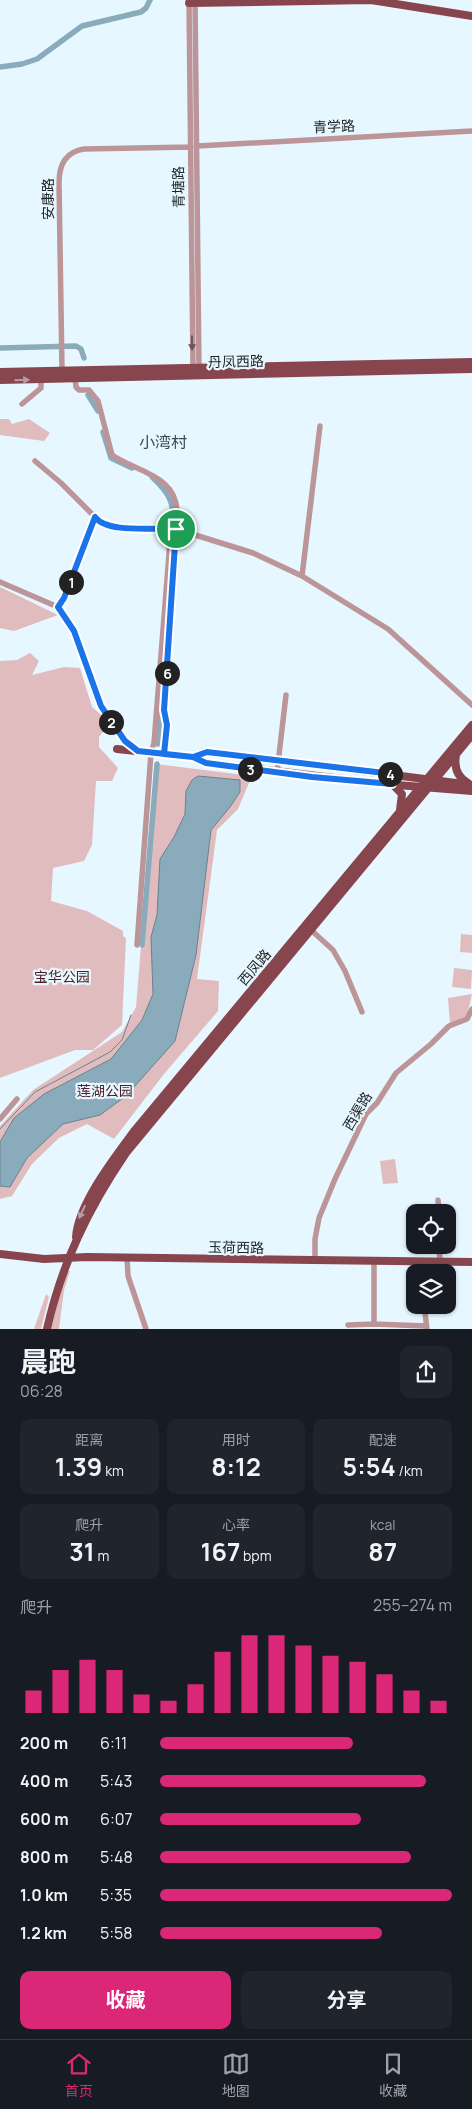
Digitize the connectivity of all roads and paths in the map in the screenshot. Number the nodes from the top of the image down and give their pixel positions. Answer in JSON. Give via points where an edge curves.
{"nodes":[{"id":1,"x":192,"y":2,"type":"edge"},
{"id":2,"x":472,"y":16,"type":"edge"},
{"id":3,"x":472,"y":131,"type":"edge"},
{"id":4,"x":194,"y":146,"type":"junction"},
{"id":5,"x":472,"y":362,"type":"edge"},
{"id":6,"x":472,"y":369,"type":"edge"},
{"id":7,"x":62,"y":370,"type":"junction"},
{"id":8,"x":196,"y":371,"type":"junction"},
{"id":9,"x":0,"y":372,"type":"edge"},
{"id":10,"x":75,"y":377,"type":"junction"},
{"id":11,"x":41,"y":379,"type":"junction"},
{"id":12,"x":0,"y":380,"type":"edge"},
{"id":13,"x":22,"y":404,"type":"dead end"},
{"id":14,"x":320,"y":426,"type":"dead end"},
{"id":15,"x":35,"y":461,"type":"dead end"},
{"id":16,"x":95,"y":517,"type":"junction"},
{"id":17,"x":173,"y":529,"type":"junction"},
{"id":18,"x":302,"y":576,"type":"junction"},
{"id":19,"x":0,"y":582,"type":"edge"},
{"id":20,"x":58,"y":607,"type":"junction"},
{"id":21,"x":286,"y":696,"type":"dead end"},
{"id":22,"x":472,"y":705,"type":"edge"},
{"id":23,"x":472,"y":725,"type":"edge"},
{"id":24,"x":472,"y":735,"type":"edge"},
{"id":25,"x":117,"y":749,"type":"dead end"},
{"id":26,"x":138,"y":751,"type":"junction"},
{"id":27,"x":151,"y":752,"type":"junction"},
{"id":28,"x":164,"y":754,"type":"junction"},
{"id":29,"x":456,"y":754,"type":"junction"},
{"id":30,"x":193,"y":757,"type":"junction"},
{"id":31,"x":278,"y":760,"type":"junction"},
{"id":32,"x":277,"y":772,"type":"junction"},
{"id":33,"x":393,"y":774,"type":"junction"},
{"id":34,"x":428,"y":783,"type":"junction"},
{"id":35,"x":392,"y":784,"type":"junction"},
{"id":36,"x":472,"y":785,"type":"edge"},
{"id":37,"x":472,"y":791,"type":"edge"},
{"id":38,"x":400,"y":812,"type":"junction"},
{"id":39,"x":310,"y":929,"type":"junction"},
{"id":40,"x":137,"y":945,"type":"dead end"},
{"id":41,"x":472,"y":1009,"type":"edge"},
{"id":42,"x":362,"y":1012,"type":"dead end"},
{"id":43,"x":17,"y":1098,"type":"dead end"},
{"id":44,"x":0,"y":1119,"type":"edge"},
{"id":45,"x":438,"y":1200,"type":"dead end"},
{"id":46,"x":438,"y":1204,"type":"edge"},
{"id":47,"x":76,"y":1237,"type":"junction"},
{"id":48,"x":0,"y":1254,"type":"edge"},
{"id":49,"x":440,"y":1254,"type":"edge"},
{"id":50,"x":127,"y":1257,"type":"junction"},
{"id":51,"x":67,"y":1258,"type":"junction"},
{"id":52,"x":315,"y":1261,"type":"junction"},
{"id":53,"x":374,"y":1261,"type":"junction"},
{"id":54,"x":426,"y":1262,"type":"joint"},
{"id":55,"x":440,"y":1262,"type":"junction"},
{"id":56,"x":472,"y":1262,"type":"edge"},
{"id":57,"x":425,"y":1314,"type":"edge"},
{"id":58,"x":374,"y":1324,"type":"junction"},
{"id":59,"x":348,"y":1325,"type":"dead end"},
{"id":60,"x":427,"y":1328,"type":"edge"},
{"id":61,"x":47,"y":1329,"type":"edge"},
{"id":62,"x":146,"y":1329,"type":"edge"}],
"edges":[{"from":1,"to":2,"type":"main road","via":[[372,0]]},
{"from":1,"to":4,"type":"street","name":"青塘路"},
{"from":3,"to":4,"type":"street","name":"青学路"},
{"from":4,"to":7,"type":"street","name":"安康路","via":[[84,149],[72,152],[64,161],[59,183]]},
{"from":4,"to":8,"type":"street","name":"青塘路"},
{"from":5,"to":8,"type":"main road","name":"丹凤西路"},
{"from":6,"to":8,"type":"main road","name":"丹凤西路"},
{"from":7,"to":8,"type":"main road","name":"丹凤西路"},
{"from":7,"to":9,"type":"main road","name":"丹凤西路"},
{"from":8,"to":10,"type":"main road","name":"丹凤西路"},
{"from":10,"to":11,"type":"main road","name":"丹凤西路"},
{"from":10,"to":17,"type":"street","via":[[79,390],[89,390],[96,397],[112,455],[150,473],[171,491],[177,507]]},
{"from":12,"to":11,"type":"main road","name":"丹凤西路","one_way":true},
{"from":11,"to":13,"type":"street","via":[[42,388]]},
{"from":14,"to":18,"type":"street"},
{"from":15,"to":16,"type":"street"},
{"from":16,"to":17,"type":"street","via":[[117,528]]},
{"from":16,"to":20,"type":"street"},
{"from":17,"to":18,"type":"street","via":[[253,553]]},
{"from":17,"to":27,"type":"street"},
{"from":17,"to":28,"type":"street"},
{"from":18,"to":22,"type":"street","via":[[388,629]]},
{"from":19,"to":20,"type":"street"},
{"from":20,"to":26,"type":"street","via":[[74,631],[101,706],[125,741]]},
{"from":21,"to":31,"type":"street"},
{"from":23,"to":34,"type":"main road","name":"西凤路"},
{"from":24,"to":29,"type":"main road","name":"西凤路"},
{"from":25,"to":26,"type":"main road"},
{"from":26,"to":27,"type":"main road"},
{"from":27,"to":28,"type":"main road"},
{"from":27,"to":40,"type":"street"},
{"from":28,"to":30,"type":"main road"},
{"from":29,"to":34,"type":"main road","name":"西凤路"},
{"from":29,"to":36,"type":"main road","via":[[458,775]]},
{"from":30,"to":31,"type":"main road","via":[[207,752]]},
{"from":30,"to":32,"type":"main road","via":[[206,763]]},
{"from":31,"to":32,"type":"street"},
{"from":31,"to":33,"type":"main road"},
{"from":32,"to":35,"type":"main road"},
{"from":33,"to":34,"type":"main road"},
{"from":33,"to":35,"type":"main road"},
{"from":34,"to":35,"type":"main road"},
{"from":34,"to":36,"type":"main road"},
{"from":34,"to":37,"type":"main road"},
{"from":34,"to":38,"type":"main road","name":"西凤路"},
{"from":34,"to":39,"type":"main road","name":"西凤路"},
{"from":35,"to":38,"type":"main road","via":[[402,794]]},
{"from":38,"to":47,"type":"main road","name":"西凤路","one_way":true,"via":[[131,1136],[88,1201],[77,1224]]},
{"from":39,"to":42,"type":"street","via":[[333,950]]},
{"from":39,"to":47,"type":"main road","name":"西凤路","via":[[126,1153]]},
{"from":41,"to":52,"type":"street","name":"西渠路","via":[[467,1019],[449,1026],[396,1073],[366,1114],[320,1218]]},
{"from":43,"to":44,"type":"street"},
{"from":45,"to":46,"type":"street"},
{"from":47,"to":51,"type":"main road","name":"西凤路"},
{"from":48,"to":51,"type":"main road","name":"玉荷西路"},
{"from":49,"to":55,"type":"street"},
{"from":50,"to":51,"type":"main road","name":"玉荷西路"},
{"from":50,"to":52,"type":"main road","name":"玉荷西路"},
{"from":50,"to":62,"type":"street","via":[[128,1276]]},
{"from":51,"to":61,"type":"main road","name":"西凤路"},
{"from":52,"to":53,"type":"main road","name":"玉荷西路"},
{"from":53,"to":54,"type":"main road","name":"玉荷西路"},
{"from":53,"to":58,"type":"street"},
{"from":54,"to":55,"type":"main road","name":"玉荷西路"},
{"from":55,"to":56,"type":"main road","name":"玉荷西路"},
{"from":57,"to":60,"type":"street"},
{"from":58,"to":59,"type":"street"},
{"from":58,"to":60,"type":"street"}]}
